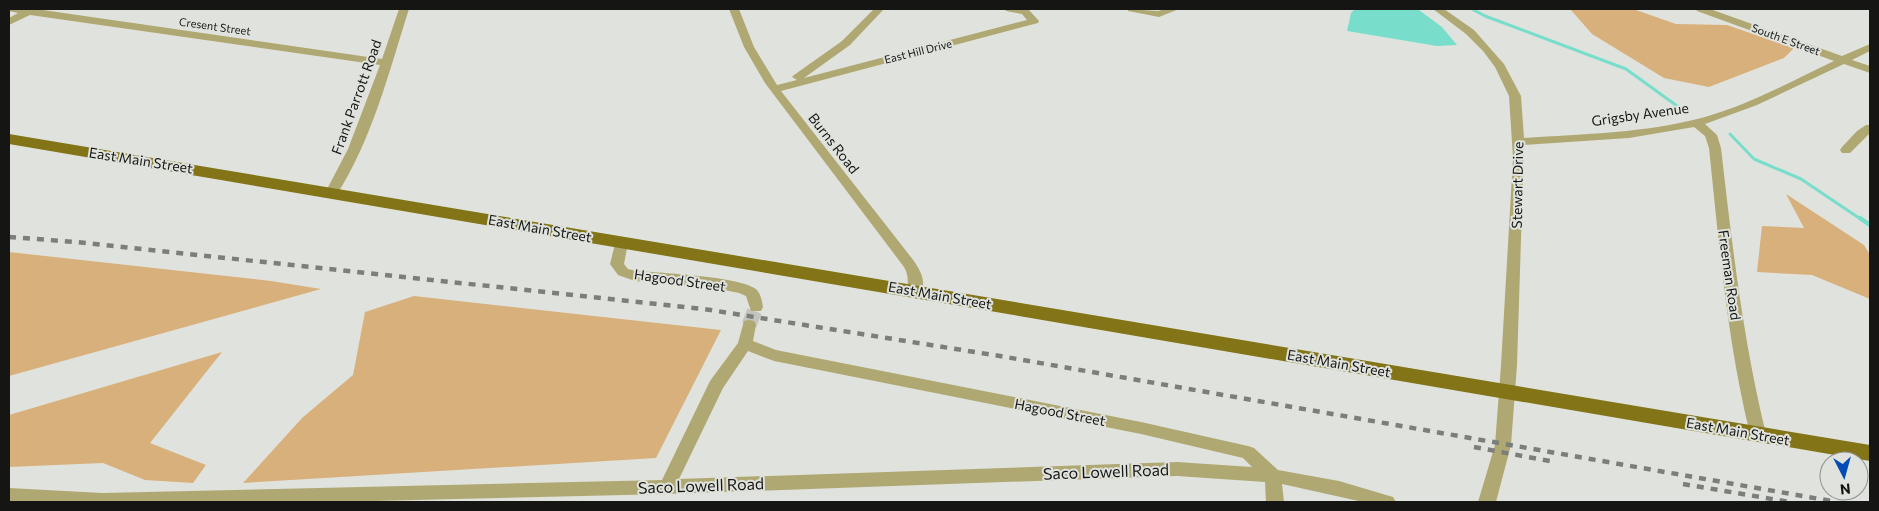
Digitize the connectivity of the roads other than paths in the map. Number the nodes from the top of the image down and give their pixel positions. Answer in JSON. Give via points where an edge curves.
{"nodes":[{"id":1,"x":11,"y":9,"type":"edge"},
{"id":2,"x":404,"y":9,"type":"edge"},
{"id":3,"x":734,"y":9,"type":"edge"},
{"id":4,"x":879,"y":9,"type":"edge"},
{"id":5,"x":1010,"y":9,"type":"edge"},
{"id":6,"x":1132,"y":9,"type":"edge"},
{"id":7,"x":1174,"y":9,"type":"edge"},
{"id":8,"x":1438,"y":9,"type":"edge"},
{"id":9,"x":1701,"y":9,"type":"edge"},
{"id":10,"x":32,"y":10,"type":"edge"},
{"id":11,"x":9,"y":22,"type":"edge"},
{"id":12,"x":1870,"y":47,"type":"edge"},
{"id":13,"x":1842,"y":60,"type":"junction"},
{"id":14,"x":386,"y":63,"type":"junction"},
{"id":15,"x":1870,"y":70,"type":"edge"},
{"id":16,"x":775,"y":89,"type":"junction"},
{"id":17,"x":1696,"y":122,"type":"junction"},
{"id":18,"x":1870,"y":128,"type":"edge"},
{"id":19,"x":9,"y":139,"type":"edge"},
{"id":20,"x":1519,"y":142,"type":"junction"},
{"id":21,"x":1846,"y":150,"type":"dead end"},
{"id":22,"x":331,"y":193,"type":"junction"},
{"id":23,"x":621,"y":243,"type":"junction"},
{"id":24,"x":915,"y":291,"type":"junction"},
{"id":25,"x":756,"y":307,"type":"dead end"},
{"id":26,"x":749,"y":325,"type":"tunnel mouth"},
{"id":27,"x":745,"y":344,"type":"junction"},
{"id":28,"x":1507,"y":391,"type":"junction"},
{"id":29,"x":1758,"y":434,"type":"junction"},
{"id":30,"x":1870,"y":453,"type":"edge"},
{"id":31,"x":1273,"y":476,"type":"junction"},
{"id":32,"x":667,"y":487,"type":"junction"},
{"id":33,"x":9,"y":495,"type":"edge"},
{"id":34,"x":1275,"y":502,"type":"edge"},
{"id":35,"x":1387,"y":502,"type":"edge"},
{"id":36,"x":1487,"y":502,"type":"edge"}],
"edges":[{"from":1,"to":10,"type":"street","name":"Cresent Street"},
{"from":2,"to":14,"type":"street","name":"Frank Parrott Road"},
{"from":3,"to":16,"type":"street","name":"Burns Road","via":[[745,42]]},
{"from":4,"to":16,"type":"street","via":[[846,43],[800,76]]},
{"from":5,"to":16,"type":"street","name":"East Hill Drive","via":[[1025,12],[1034,21]]},
{"from":6,"to":7,"type":"street","via":[[1159,14]]},
{"from":8,"to":20,"type":"street","name":"Stewart Drive","via":[[1470,32],[1500,66],[1515,96]]},
{"from":9,"to":13,"type":"street","name":"South E Street"},
{"from":10,"to":11,"type":"street"},
{"from":10,"to":14,"type":"street","name":"Cresent Street"},
{"from":12,"to":13,"type":"street","name":"Grigsby Avenue"},
{"from":13,"to":15,"type":"street","name":"South E Street"},
{"from":13,"to":17,"type":"street","name":"Grigsby Avenue","via":[[1736,110]]},
{"from":14,"to":22,"type":"street","name":"Frank Parrott Road","via":[[345,169]]},
{"from":16,"to":24,"type":"street","name":"Burns Road","via":[[909,264],[916,276]]},
{"from":17,"to":20,"type":"street","name":"Grigsby Avenue","via":[[1638,132]]},
{"from":17,"to":29,"type":"street","name":"Freeman Road","via":[[1711,135],[1715,148],[1737,324]]},
{"from":18,"to":21,"type":"street"},
{"from":19,"to":22,"type":"main road","name":"East Main Street"},
{"from":20,"to":28,"type":"street","name":"Stewart Drive"},
{"from":22,"to":23,"type":"main road","name":"East Main Street"},
{"from":23,"to":24,"type":"main road","name":"East Main Street"},
{"from":23,"to":25,"type":"street","name":"Hagood Street","via":[[617,264],[623,272],[635,276],[714,283],[750,292],[755,297]]},
{"from":24,"to":28,"type":"main road","name":"East Main Street"},
{"from":26,"to":27,"type":"street"},
{"from":27,"to":31,"type":"street","name":"Hagood Street","via":[[774,355],[1141,428],[1248,453]]},
{"from":27,"to":32,"type":"street","via":[[716,385]]},
{"from":28,"to":29,"type":"main road","name":"East Main Street"},
{"from":28,"to":36,"type":"street","name":"Stewart Drive","via":[[1503,445]]},
{"from":29,"to":30,"type":"main road","name":"East Main Street"},
{"from":31,"to":32,"type":"street","name":"Saco Lowell Road","via":[[1177,469]]},
{"from":31,"to":34,"type":"street"},
{"from":31,"to":35,"type":"street","via":[[1324,485]]},
{"from":32,"to":33,"type":"street","name":"Saco Lowell Road","via":[[102,500]]}]}
